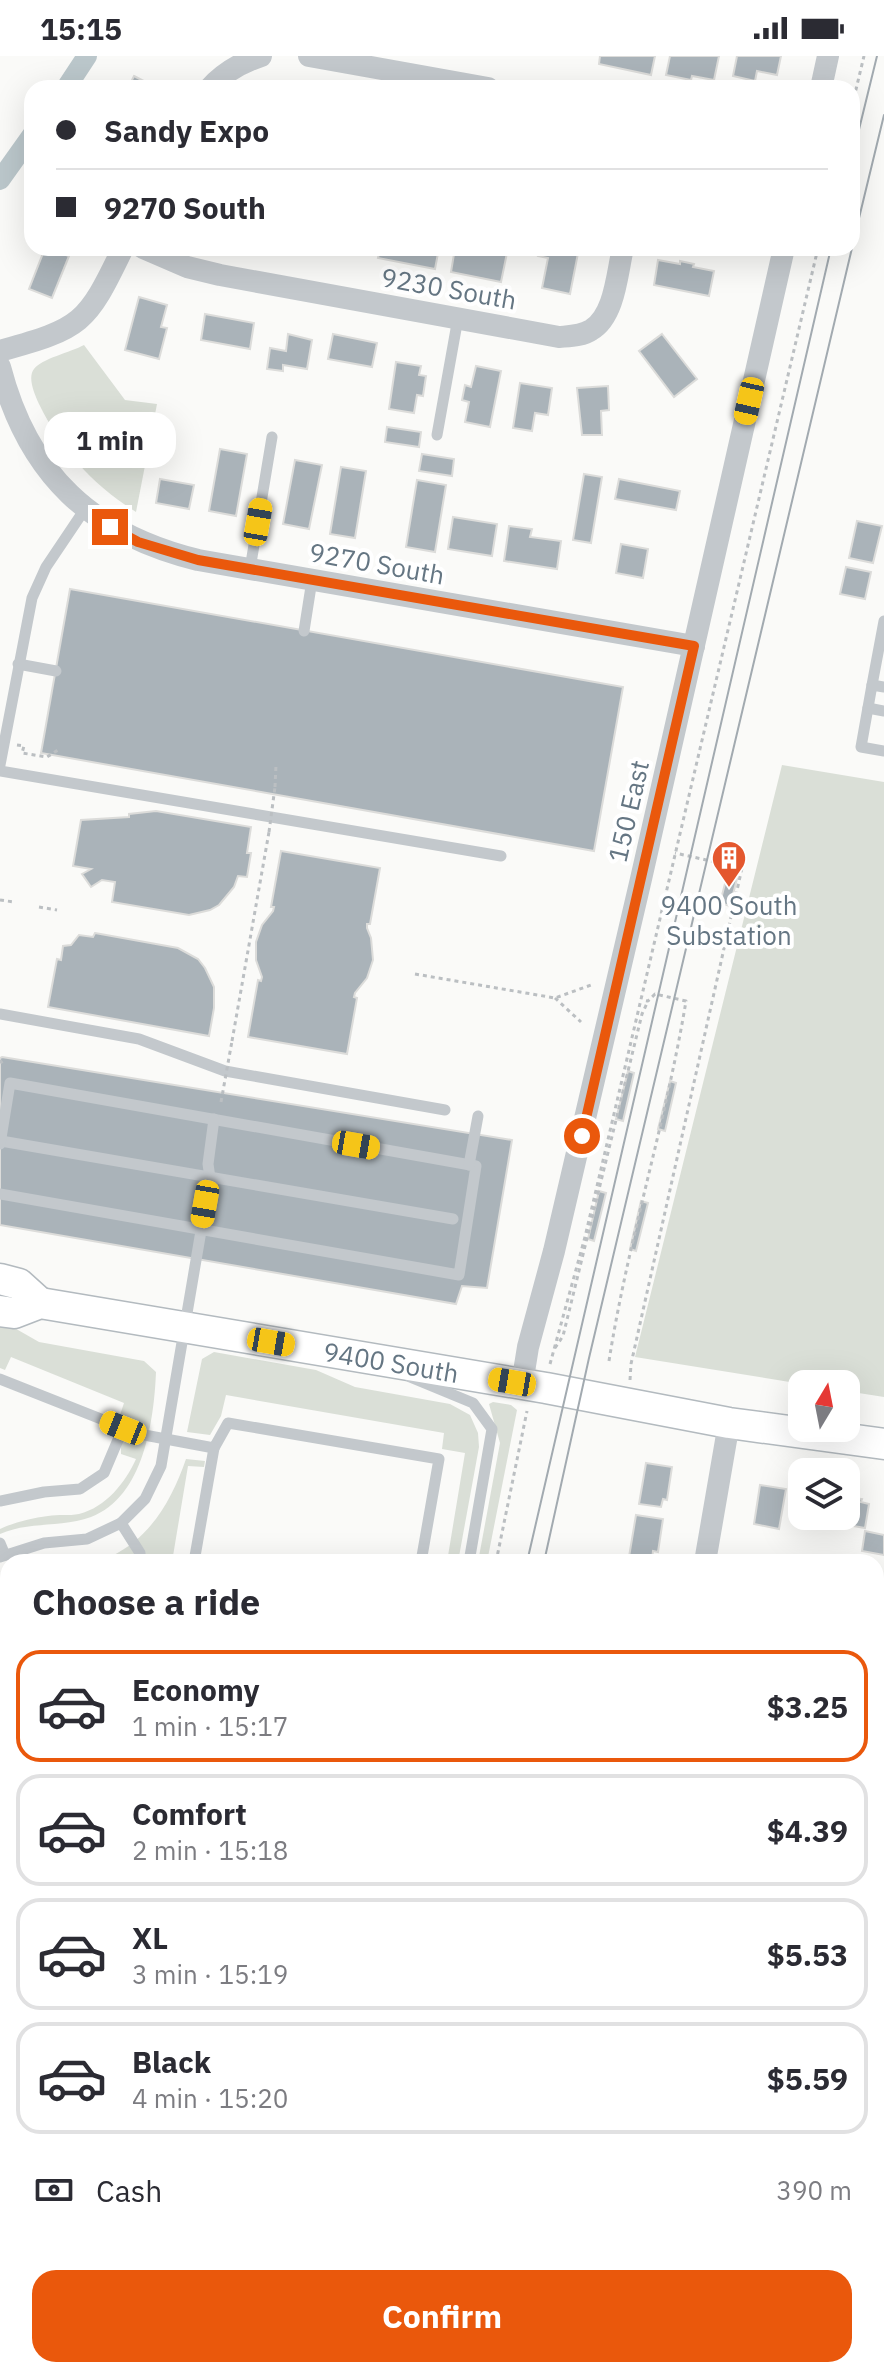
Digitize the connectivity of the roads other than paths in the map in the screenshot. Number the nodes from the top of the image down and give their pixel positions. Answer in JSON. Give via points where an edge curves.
{"nodes":[{"id":1,"x":261,"y":56,"type":"edge"},
{"id":2,"x":309,"y":56,"type":"edge"},
{"id":3,"x":828,"y":56,"type":"edge"},
{"id":4,"x":217,"y":80,"type":"edge"},
{"id":5,"x":443,"y":80,"type":"edge"},
{"id":6,"x":823,"y":80,"type":"edge"},
{"id":7,"x":119,"y":256,"type":"edge"},
{"id":8,"x":162,"y":256,"type":"edge"},
{"id":9,"x":621,"y":256,"type":"edge"},
{"id":10,"x":782,"y":256,"type":"edge"},
{"id":11,"x":458,"y":318,"type":"junction"},
{"id":12,"x":0,"y":351,"type":"edge"},
{"id":13,"x":0,"y":367,"type":"edge"},
{"id":14,"x":437,"y":435,"type":"dead end"},
{"id":15,"x":272,"y":437,"type":"dead end"},
{"id":16,"x":85,"y":509,"type":"junction"},
{"id":17,"x":250,"y":569,"type":"junction"},
{"id":18,"x":312,"y":580,"type":"junction"},
{"id":19,"x":884,"y":621,"type":"edge"},
{"id":20,"x":304,"y":631,"type":"dead end"},
{"id":21,"x":694,"y":646,"type":"junction"},
{"id":22,"x":881,"y":658,"type":"edge"},
{"id":23,"x":18,"y":664,"type":"junction"},
{"id":24,"x":56,"y":671,"type":"dead end"},
{"id":25,"x":878,"y":686,"type":"edge"},
{"id":26,"x":868,"y":708,"type":"junction"},
{"id":27,"x":884,"y":711,"type":"edge"},
{"id":28,"x":884,"y":751,"type":"edge"},
{"id":29,"x":0,"y":768,"type":"edge"},
{"id":30,"x":501,"y":856,"type":"dead end"},
{"id":31,"x":0,"y":1014,"type":"edge"},
{"id":32,"x":445,"y":1110,"type":"dead end"},
{"id":33,"x":478,"y":1116,"type":"dead end"},
{"id":34,"x":214,"y":1119,"type":"junction"},
{"id":35,"x":0,"y":1142,"type":"edge"},
{"id":36,"x":469,"y":1165,"type":"junction"},
{"id":37,"x":210,"y":1178,"type":"junction"},
{"id":38,"x":0,"y":1194,"type":"edge"},
{"id":39,"x":453,"y":1219,"type":"dead end"},
{"id":40,"x":201,"y":1230,"type":"junction"},
{"id":41,"x":0,"y":1279,"type":"edge"},
{"id":42,"x":40,"y":1303,"type":"junction"},
{"id":43,"x":0,"y":1311,"type":"edge"},
{"id":44,"x":184,"y":1327,"type":"junction"},
{"id":45,"x":359,"y":1357,"type":"junction"},
{"id":46,"x":0,"y":1379,"type":"edge"},
{"id":47,"x":524,"y":1397,"type":"junction"},
{"id":48,"x":729,"y":1423,"type":"junction"},
{"id":49,"x":123,"y":1428,"type":"junction"},
{"id":50,"x":165,"y":1438,"type":"junction"},
{"id":51,"x":884,"y":1444,"type":"edge"},
{"id":52,"x":214,"y":1448,"type":"junction"},
{"id":53,"x":0,"y":1501,"type":"edge"},
{"id":54,"x":121,"y":1523,"type":"junction"},
{"id":55,"x":2,"y":1552,"type":"edge"},
{"id":56,"x":140,"y":1554,"type":"edge"},
{"id":57,"x":195,"y":1554,"type":"edge"},
{"id":58,"x":422,"y":1554,"type":"edge"},
{"id":59,"x":470,"y":1554,"type":"edge"},
{"id":60,"x":706,"y":1554,"type":"edge"}],
"edges":[{"from":1,"to":4,"type":"street"},
{"from":2,"to":5,"type":"street"},
{"from":3,"to":6,"type":"street"},
{"from":7,"to":12,"type":"street","via":[[96,303],[69,329]]},
{"from":8,"to":11,"type":"street","name":"9230 South","via":[[220,275]]},
{"from":9,"to":11,"type":"street","name":"9230 South","via":[[608,309],[592,330],[559,337]]},
{"from":10,"to":21,"type":"street","name":"150 East"},
{"from":11,"to":14,"type":"lane"},
{"from":13,"to":16,"type":"street","name":"9270 South","via":[[34,451]]},
{"from":15,"to":17,"type":"lane"},
{"from":16,"to":17,"type":"street","name":"9270 South","via":[[110,527],[167,553]]},
{"from":16,"to":23,"type":"lane","via":[[36,588]]},
{"from":17,"to":18,"type":"street","name":"9270 South"},
{"from":18,"to":20,"type":"lane"},
{"from":18,"to":21,"type":"street","name":"9270 South"},
{"from":19,"to":22,"type":"lane"},
{"from":21,"to":47,"type":"street","name":"150 East","via":[[528,1347]]},
{"from":22,"to":25,"type":"lane"},
{"from":23,"to":24,"type":"lane"},
{"from":23,"to":29,"type":"lane"},
{"from":25,"to":26,"type":"lane"},
{"from":26,"to":27,"type":"lane"},
{"from":26,"to":28,"type":"lane","via":[[861,747]]},
{"from":29,"to":30,"type":"lane"},
{"from":31,"to":32,"type":"lane","via":[[139,1039],[225,1071]]},
{"from":33,"to":36,"type":"lane"},
{"from":34,"to":35,"type":"lane","via":[[10,1083]]},
{"from":34,"to":36,"type":"lane"},
{"from":34,"to":37,"type":"lane"},
{"from":35,"to":37,"type":"lane"},
{"from":36,"to":40,"type":"lane","via":[[476,1166],[459,1275]]},
{"from":37,"to":39,"type":"lane"},
{"from":37,"to":40,"type":"lane"},
{"from":38,"to":40,"type":"lane"},
{"from":40,"to":44,"type":"lane"},
{"from":41,"to":42,"type":"street","name":"9400 South","via":[[19,1284]]},
{"from":42,"to":43,"type":"street","name":"9400 South","via":[[14,1313]]},
{"from":42,"to":44,"type":"street","name":"9400 South"},
{"from":44,"to":45,"type":"street","name":"9400 South"},
{"from":44,"to":50,"type":"lane"},
{"from":45,"to":47,"type":"street","name":"9400 South"},
{"from":45,"to":59,"type":"lane","via":[[473,1403],[492,1429]]},
{"from":46,"to":49,"type":"lane"},
{"from":47,"to":48,"type":"street","name":"9400 South","via":[[628,1404]]},
{"from":48,"to":51,"type":"street","name":"9400 South"},
{"from":48,"to":60,"type":"street"},
{"from":49,"to":50,"type":"lane"},
{"from":49,"to":53,"type":"lane","via":[[104,1473],[80,1489]]},
{"from":50,"to":52,"type":"lane"},
{"from":50,"to":54,"type":"lane","via":[[161,1466],[145,1499]]},
{"from":52,"to":57,"type":"lane"},
{"from":52,"to":58,"type":"lane","via":[[228,1423],[439,1459]]},
{"from":54,"to":55,"type":"lane","via":[[87,1539]]},
{"from":54,"to":56,"type":"lane"}]}
